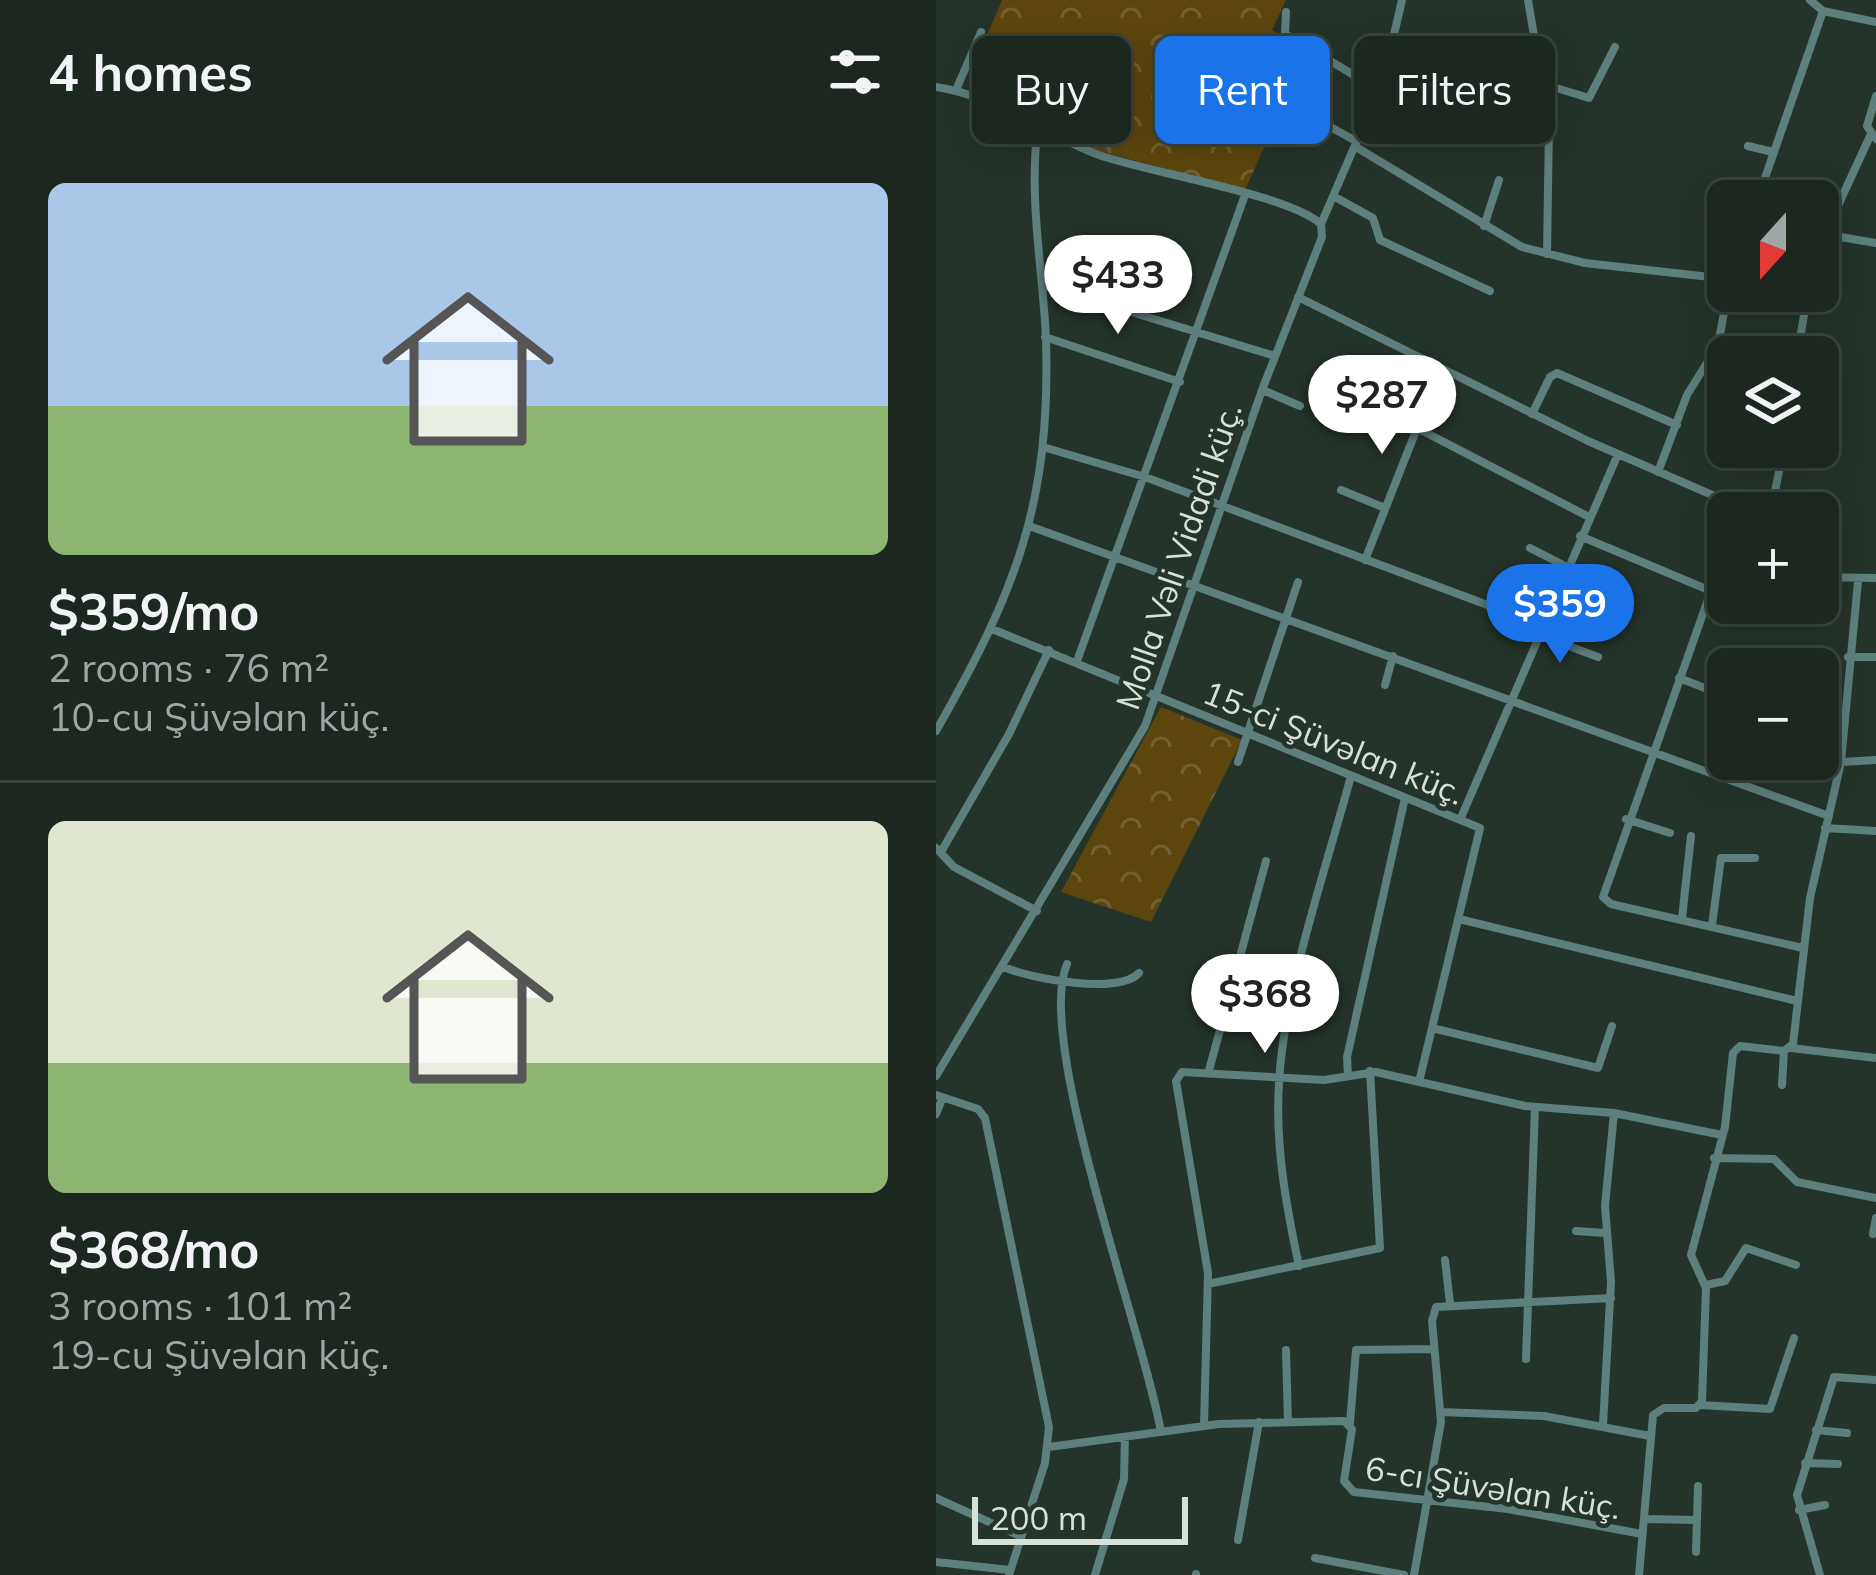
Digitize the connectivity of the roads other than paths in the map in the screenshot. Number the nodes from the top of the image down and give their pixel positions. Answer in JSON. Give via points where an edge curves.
{"nodes":[{"id":1,"x":1402,"y":0,"type":"edge"},
{"id":2,"x":1528,"y":0,"type":"edge"},
{"id":3,"x":1810,"y":0,"type":"edge"},
{"id":4,"x":1823,"y":11,"type":"junction"},
{"id":5,"x":1286,"y":12,"type":"dead end"},
{"id":6,"x":1876,"y":22,"type":"edge"},
{"id":7,"x":981,"y":32,"type":"dead end"},
{"id":8,"x":1393,"y":36,"type":"edge"},
{"id":9,"x":1532,"y":36,"type":"edge"},
{"id":10,"x":1616,"y":47,"type":"dead end"},
{"id":11,"x":1354,"y":75,"type":"edge"},
{"id":12,"x":936,"y":87,"type":"edge"},
{"id":13,"x":956,"y":90,"type":"junction"},
{"id":14,"x":1555,"y":92,"type":"edge"},
{"id":15,"x":1876,"y":96,"type":"edge"},
{"id":16,"x":972,"y":97,"type":"edge"},
{"id":17,"x":1873,"y":137,"type":"edge"},
{"id":18,"x":1038,"y":144,"type":"edge"},
{"id":19,"x":1076,"y":144,"type":"edge"},
{"id":20,"x":1355,"y":144,"type":"edge"},
{"id":21,"x":1357,"y":144,"type":"edge"},
{"id":22,"x":1549,"y":144,"type":"edge"},
{"id":23,"x":1748,"y":146,"type":"dead end"},
{"id":24,"x":1773,"y":152,"type":"junction"},
{"id":25,"x":1499,"y":180,"type":"dead end"},
{"id":26,"x":1764,"y":180,"type":"edge"},
{"id":27,"x":1245,"y":195,"type":"junction"},
{"id":28,"x":1335,"y":196,"type":"junction"},
{"id":29,"x":1839,"y":203,"type":"edge"},
{"id":30,"x":1322,"y":224,"type":"junction"},
{"id":31,"x":1484,"y":226,"type":"junction"},
{"id":32,"x":1839,"y":237,"type":"edge"},
{"id":33,"x":1876,"y":243,"type":"edge"},
{"id":34,"x":1547,"y":254,"type":"junction"},
{"id":35,"x":1707,"y":280,"type":"edge"},
{"id":36,"x":1042,"y":285,"type":"junction"},
{"id":37,"x":1490,"y":291,"type":"dead end"},
{"id":38,"x":1298,"y":297,"type":"junction"},
{"id":39,"x":1723,"y":312,"type":"edge"},
{"id":40,"x":1200,"y":329,"type":"junction"},
{"id":41,"x":1046,"y":337,"type":"junction"},
{"id":42,"x":1275,"y":356,"type":"junction"},
{"id":43,"x":1439,"y":370,"type":"junction"},
{"id":44,"x":1180,"y":382,"type":"junction"},
{"id":45,"x":1262,"y":390,"type":"junction"},
{"id":46,"x":1300,"y":406,"type":"dead end"},
{"id":47,"x":1532,"y":414,"type":"junction"},
{"id":48,"x":1677,"y":425,"type":"junction"},
{"id":49,"x":1417,"y":428,"type":"junction"},
{"id":50,"x":1043,"y":447,"type":"junction"},
{"id":51,"x":1618,"y":454,"type":"junction"},
{"id":52,"x":1658,"y":472,"type":"junction"},
{"id":53,"x":1145,"y":477,"type":"junction"},
{"id":54,"x":1341,"y":490,"type":"dead end"},
{"id":55,"x":1707,"y":493,"type":"edge"},
{"id":56,"x":1222,"y":506,"type":"junction"},
{"id":57,"x":1385,"y":508,"type":"junction"},
{"id":58,"x":1589,"y":517,"type":"junction"},
{"id":59,"x":1032,"y":526,"type":"junction"},
{"id":60,"x":1580,"y":536,"type":"junction"},
{"id":61,"x":1530,"y":548,"type":"dead end"},
{"id":62,"x":1118,"y":555,"type":"junction"},
{"id":63,"x":1365,"y":560,"type":"junction"},
{"id":64,"x":1567,"y":567,"type":"junction"},
{"id":65,"x":1876,"y":578,"type":"edge"},
{"id":66,"x":1839,"y":579,"type":"edge"},
{"id":67,"x":1858,"y":581,"type":"junction"},
{"id":68,"x":1298,"y":582,"type":"dead end"},
{"id":69,"x":1197,"y":584,"type":"junction"},
{"id":70,"x":1707,"y":589,"type":"edge"},
{"id":71,"x":1707,"y":602,"type":"edge"},
{"id":72,"x":1286,"y":617,"type":"junction"},
{"id":73,"x":992,"y":629,"type":"junction"},
{"id":74,"x":1539,"y":630,"type":"junction"},
{"id":75,"x":1049,"y":650,"type":"junction"},
{"id":76,"x":1393,"y":656,"type":"junction"},
{"id":77,"x":1598,"y":657,"type":"dead end"},
{"id":78,"x":1847,"y":657,"type":"junction"},
{"id":79,"x":1876,"y":657,"type":"edge"},
{"id":80,"x":1077,"y":661,"type":"junction"},
{"id":81,"x":1679,"y":678,"type":"junction"},
{"id":82,"x":1385,"y":685,"type":"dead end"},
{"id":83,"x":1707,"y":689,"type":"edge"},
{"id":84,"x":1157,"y":696,"type":"junction"},
{"id":85,"x":1510,"y":698,"type":"junction"},
{"id":86,"x":936,"y":730,"type":"edge"},
{"id":87,"x":1246,"y":733,"type":"junction"},
{"id":88,"x":1839,"y":738,"type":"edge"},
{"id":89,"x":1843,"y":739,"type":"junction"},
{"id":90,"x":1652,"y":750,"type":"junction"},
{"id":91,"x":1876,"y":760,"type":"edge"},
{"id":92,"x":1238,"y":762,"type":"dead end"},
{"id":93,"x":1841,"y":762,"type":"junction"},
{"id":94,"x":1351,"y":776,"type":"junction"},
{"id":95,"x":1406,"y":798,"type":"junction"},
{"id":96,"x":1829,"y":816,"type":"junction"},
{"id":97,"x":1626,"y":819,"type":"junction"},
{"id":98,"x":1460,"y":820,"type":"junction"},
{"id":99,"x":1825,"y":828,"type":"junction"},
{"id":100,"x":1876,"y":831,"type":"edge"},
{"id":101,"x":1670,"y":833,"type":"dead end"},
{"id":102,"x":1690,"y":836,"type":"dead end"},
{"id":103,"x":938,"y":850,"type":"edge"},
{"id":104,"x":1755,"y":858,"type":"dead end"},
{"id":105,"x":1266,"y":861,"type":"dead end"},
{"id":106,"x":1037,"y":911,"type":"junction"},
{"id":107,"x":1682,"y":918,"type":"junction"},
{"id":108,"x":1459,"y":919,"type":"junction"},
{"id":109,"x":1712,"y":925,"type":"junction"},
{"id":110,"x":1803,"y":948,"type":"junction"},
{"id":111,"x":1067,"y":964,"type":"dead end"},
{"id":112,"x":1004,"y":967,"type":"junction"},
{"id":113,"x":1139,"y":973,"type":"dead end"},
{"id":114,"x":1061,"y":982,"type":"junction"},
{"id":115,"x":1797,"y":1001,"type":"junction"},
{"id":116,"x":1612,"y":1027,"type":"dead end"},
{"id":117,"x":1432,"y":1028,"type":"junction"},
{"id":118,"x":936,"y":1044,"type":"edge"},
{"id":119,"x":1788,"y":1050,"type":"junction"},
{"id":120,"x":951,"y":1053,"type":"junction"},
{"id":121,"x":1876,"y":1058,"type":"edge"},
{"id":122,"x":1370,"y":1071,"type":"junction"},
{"id":123,"x":1208,"y":1075,"type":"junction"},
{"id":124,"x":936,"y":1076,"type":"edge"},
{"id":125,"x":1348,"y":1076,"type":"junction"},
{"id":126,"x":1279,"y":1078,"type":"junction"},
{"id":127,"x":1419,"y":1082,"type":"junction"},
{"id":128,"x":1782,"y":1085,"type":"dead end"},
{"id":129,"x":939,"y":1097,"type":"edge"},
{"id":130,"x":1535,"y":1107,"type":"junction"},
{"id":131,"x":1614,"y":1113,"type":"junction"},
{"id":132,"x":936,"y":1114,"type":"edge"},
{"id":133,"x":1722,"y":1135,"type":"junction"},
{"id":134,"x":1714,"y":1158,"type":"junction"},
{"id":135,"x":1876,"y":1198,"type":"edge"},
{"id":136,"x":1876,"y":1218,"type":"edge"},
{"id":137,"x":1576,"y":1231,"type":"dead end"},
{"id":138,"x":1605,"y":1233,"type":"junction"},
{"id":139,"x":1873,"y":1234,"type":"dead end"},
{"id":140,"x":1445,"y":1260,"type":"dead end"},
{"id":141,"x":1796,"y":1264,"type":"dead end"},
{"id":142,"x":1299,"y":1266,"type":"junction"},
{"id":143,"x":1208,"y":1284,"type":"junction"},
{"id":144,"x":1706,"y":1285,"type":"junction"},
{"id":145,"x":1611,"y":1298,"type":"junction"},
{"id":146,"x":1525,"y":1300,"type":"junction"},
{"id":147,"x":1450,"y":1303,"type":"junction"},
{"id":148,"x":1794,"y":1338,"type":"dead end"},
{"id":149,"x":1435,"y":1348,"type":"junction"},
{"id":150,"x":1286,"y":1351,"type":"dead end"},
{"id":151,"x":1526,"y":1359,"type":"dead end"},
{"id":152,"x":1876,"y":1380,"type":"edge"},
{"id":153,"x":1700,"y":1406,"type":"junction"},
{"id":154,"x":1442,"y":1412,"type":"junction"},
{"id":155,"x":1259,"y":1422,"type":"junction"},
{"id":156,"x":1288,"y":1422,"type":"junction"},
{"id":157,"x":1350,"y":1424,"type":"junction"},
{"id":158,"x":1204,"y":1425,"type":"junction"},
{"id":159,"x":1603,"y":1425,"type":"junction"},
{"id":160,"x":1816,"y":1430,"type":"junction"},
{"id":161,"x":1161,"y":1432,"type":"junction"},
{"id":162,"x":1847,"y":1433,"type":"dead end"},
{"id":163,"x":1650,"y":1436,"type":"junction"},
{"id":164,"x":1125,"y":1438,"type":"junction"},
{"id":165,"x":1049,"y":1447,"type":"junction"},
{"id":166,"x":1805,"y":1463,"type":"junction"},
{"id":167,"x":1838,"y":1464,"type":"dead end"},
{"id":168,"x":1698,"y":1486,"type":"dead end"},
{"id":169,"x":936,"y":1498,"type":"edge"},
{"id":170,"x":1431,"y":1501,"type":"junction"},
{"id":171,"x":1826,"y":1505,"type":"dead end"},
{"id":172,"x":1798,"y":1510,"type":"junction"},
{"id":173,"x":1643,"y":1519,"type":"junction"},
{"id":174,"x":1696,"y":1520,"type":"junction"},
{"id":175,"x":1642,"y":1534,"type":"junction"},
{"id":176,"x":1020,"y":1536,"type":"junction"},
{"id":177,"x":1238,"y":1540,"type":"dead end"},
{"id":178,"x":1696,"y":1552,"type":"dead end"},
{"id":179,"x":1315,"y":1558,"type":"dead end"},
{"id":180,"x":936,"y":1562,"type":"edge"},
{"id":181,"x":1010,"y":1573,"type":"edge"},
{"id":182,"x":1095,"y":1575,"type":"edge"},
{"id":183,"x":1404,"y":1575,"type":"edge"},
{"id":184,"x":1414,"y":1575,"type":"edge"},
{"id":185,"x":1639,"y":1575,"type":"edge"},
{"id":186,"x":1820,"y":1575,"type":"edge"}],
"edges":[{"from":1,"to":8,"type":"street","name":"Molla Vəli Vidadi küç."},
{"from":2,"to":9,"type":"street"},
{"from":3,"to":4,"type":"street"},
{"from":4,"to":6,"type":"street"},
{"from":4,"to":24,"type":"street"},
{"from":5,"to":11,"type":"street","via":[[1286,34]]},
{"from":7,"to":13,"type":"street"},
{"from":10,"to":14,"type":"street","via":[[1589,98]]},
{"from":12,"to":13,"type":"street"},
{"from":13,"to":16,"type":"street"},
{"from":15,"to":17,"type":"street","via":[[1867,121]]},
{"from":17,"to":29,"type":"street"},
{"from":18,"to":36,"type":"street"},
{"from":19,"to":27,"type":"street"},
{"from":20,"to":28,"type":"street","name":"Molla Vəli Vidadi küç."},
{"from":21,"to":31,"type":"street"},
{"from":22,"to":34,"type":"street"},
{"from":23,"to":24,"type":"street"},
{"from":24,"to":26,"type":"street"},
{"from":25,"to":31,"type":"street"},
{"from":27,"to":30,"type":"street"},
{"from":27,"to":40,"type":"street"},
{"from":28,"to":30,"type":"street","name":"Molla Vəli Vidadi küç."},
{"from":28,"to":37,"type":"street","via":[[1372,218],[1380,239]]},
{"from":30,"to":38,"type":"street","name":"Molla Vəli Vidadi küç."},
{"from":31,"to":34,"type":"street"},
{"from":32,"to":33,"type":"street"},
{"from":34,"to":35,"type":"street"},
{"from":36,"to":40,"type":"street"},
{"from":36,"to":41,"type":"street"},
{"from":38,"to":42,"type":"street","name":"Molla Vəli Vidadi küç."},
{"from":38,"to":43,"type":"street"},
{"from":39,"to":48,"type":"street","via":[[1718,344]]},
{"from":40,"to":42,"type":"street"},
{"from":40,"to":44,"type":"street"},
{"from":41,"to":44,"type":"street"},
{"from":41,"to":50,"type":"street"},
{"from":42,"to":45,"type":"street","name":"Molla Vəli Vidadi küç."},
{"from":43,"to":47,"type":"street"},
{"from":43,"to":49,"type":"street"},
{"from":44,"to":53,"type":"street"},
{"from":45,"to":46,"type":"street"},
{"from":45,"to":56,"type":"street","name":"Molla Vəli Vidadi küç."},
{"from":47,"to":48,"type":"street","via":[[1557,374]]},
{"from":47,"to":51,"type":"street"},
{"from":48,"to":52,"type":"street"},
{"from":49,"to":57,"type":"street"},
{"from":49,"to":58,"type":"street"},
{"from":50,"to":53,"type":"street"},
{"from":50,"to":59,"type":"street"},
{"from":51,"to":52,"type":"street"},
{"from":51,"to":58,"type":"street"},
{"from":52,"to":55,"type":"street"},
{"from":53,"to":56,"type":"street"},
{"from":53,"to":62,"type":"street"},
{"from":54,"to":57,"type":"street"},
{"from":56,"to":63,"type":"street"},
{"from":56,"to":69,"type":"street","name":"Molla Vəli Vidadi küç."},
{"from":57,"to":63,"type":"street"},
{"from":58,"to":60,"type":"street"},
{"from":59,"to":62,"type":"street"},
{"from":59,"to":73,"type":"street"},
{"from":60,"to":64,"type":"street"},
{"from":60,"to":70,"type":"street"},
{"from":61,"to":64,"type":"street"},
{"from":62,"to":69,"type":"street"},
{"from":62,"to":80,"type":"street"},
{"from":63,"to":74,"type":"street"},
{"from":64,"to":74,"type":"street"},
{"from":65,"to":67,"type":"street"},
{"from":66,"to":67,"type":"street"},
{"from":67,"to":78,"type":"street"},
{"from":68,"to":72,"type":"street"},
{"from":69,"to":72,"type":"street"},
{"from":69,"to":84,"type":"street","name":"Molla Vəli Vidadi küç."},
{"from":71,"to":81,"type":"street"},
{"from":72,"to":76,"type":"street"},
{"from":72,"to":87,"type":"street"},
{"from":73,"to":75,"type":"street","name":"15-ci Şüvəlan küç."},
{"from":73,"to":86,"type":"street"},
{"from":74,"to":77,"type":"street"},
{"from":74,"to":85,"type":"street"},
{"from":75,"to":80,"type":"street","name":"15-ci Şüvəlan küç."},
{"from":75,"to":103,"type":"street","via":[[1004,744]]},
{"from":76,"to":82,"type":"street"},
{"from":76,"to":85,"type":"street"},
{"from":78,"to":79,"type":"street"},
{"from":78,"to":89,"type":"street"},
{"from":80,"to":84,"type":"street","name":"15-ci Şüvəlan küç."},
{"from":81,"to":83,"type":"street"},
{"from":81,"to":90,"type":"street"},
{"from":84,"to":87,"type":"street","name":"15-ci Şüvəlan küç."},
{"from":84,"to":106,"type":"street","name":"Molla Vəli Vidadi küç."},
{"from":85,"to":90,"type":"street"},
{"from":85,"to":98,"type":"street"},
{"from":87,"to":92,"type":"street"},
{"from":87,"to":94,"type":"street","name":"15-ci Şüvəlan küç."},
{"from":88,"to":89,"type":"street"},
{"from":89,"to":93,"type":"street"},
{"from":90,"to":96,"type":"street"},
{"from":90,"to":97,"type":"street"},
{"from":91,"to":93,"type":"street"},
{"from":93,"to":96,"type":"street"},
{"from":94,"to":95,"type":"street","name":"15-ci Şüvəlan küç."},
{"from":94,"to":126,"type":"street"},
{"from":95,"to":98,"type":"street","name":"15-ci Şüvəlan küç."},
{"from":95,"to":125,"type":"street"},
{"from":96,"to":99,"type":"street"},
{"from":97,"to":101,"type":"street"},
{"from":97,"to":107,"type":"street","via":[[1604,900]]},
{"from":98,"to":108,"type":"street","name":"15-ci Şüvəlan küç.","via":[[1482,831]]},
{"from":99,"to":100,"type":"street"},
{"from":99,"to":110,"type":"street"},
{"from":102,"to":107,"type":"street"},
{"from":103,"to":106,"type":"street","via":[[954,867]]},
{"from":104,"to":109,"type":"street","via":[[1721,857]]},
{"from":105,"to":123,"type":"street"},
{"from":106,"to":112,"type":"street","name":"Molla Vəli Vidadi küç."},
{"from":107,"to":109,"type":"street"},
{"from":108,"to":115,"type":"street"},
{"from":108,"to":117,"type":"street","name":"15-ci Şüvəlan küç."},
{"from":109,"to":110,"type":"street"},
{"from":110,"to":115,"type":"street"},
{"from":111,"to":114,"type":"street"},
{"from":112,"to":114,"type":"street"},
{"from":112,"to":120,"type":"street","name":"Molla Vəli Vidadi küç."},
{"from":113,"to":114,"type":"street","via":[[1125,982]]},
{"from":114,"to":161,"type":"street","via":[[1065,1064]]},
{"from":115,"to":119,"type":"street"},
{"from":116,"to":117,"type":"street","via":[[1598,1068]]},
{"from":117,"to":127,"type":"street","name":"15-ci Şüvəlan küç."},
{"from":118,"to":120,"type":"street"},
{"from":119,"to":121,"type":"street"},
{"from":119,"to":128,"type":"street"},
{"from":119,"to":133,"type":"street","via":[[1734,1049]]},
{"from":120,"to":124,"type":"street","name":"Molla Vəli Vidadi küç."},
{"from":122,"to":125,"type":"street"},
{"from":122,"to":127,"type":"street"},
{"from":122,"to":142,"type":"street","via":[[1382,1244]]},
{"from":123,"to":126,"type":"street"},
{"from":123,"to":143,"type":"street","via":[[1183,1072],[1176,1081]]},
{"from":125,"to":126,"type":"street"},
{"from":126,"to":142,"type":"street","via":[[1280,1170]]},
{"from":127,"to":130,"type":"street"},
{"from":129,"to":132,"type":"street"},
{"from":129,"to":165,"type":"street","via":[[986,1118]]},
{"from":130,"to":131,"type":"street"},
{"from":130,"to":146,"type":"street"},
{"from":131,"to":133,"type":"street"},
{"from":131,"to":138,"type":"street"},
{"from":133,"to":134,"type":"street"},
{"from":134,"to":135,"type":"street","via":[[1774,1159],[1798,1182]]},
{"from":134,"to":144,"type":"street","via":[[1691,1261]]},
{"from":136,"to":139,"type":"street"},
{"from":137,"to":138,"type":"street"},
{"from":138,"to":145,"type":"street"},
{"from":140,"to":147,"type":"street"},
{"from":141,"to":144,"type":"street","via":[[1746,1248],[1725,1281]]},
{"from":142,"to":143,"type":"street"},
{"from":143,"to":158,"type":"street"},
{"from":144,"to":153,"type":"street"},
{"from":145,"to":146,"type":"street"},
{"from":145,"to":159,"type":"street"},
{"from":146,"to":147,"type":"street"},
{"from":146,"to":151,"type":"street"},
{"from":147,"to":149,"type":"street","via":[[1434,1311]]},
{"from":148,"to":153,"type":"street","via":[[1770,1409]]},
{"from":149,"to":154,"type":"street"},
{"from":149,"to":157,"type":"street","via":[[1356,1350]]},
{"from":150,"to":156,"type":"street"},
{"from":152,"to":160,"type":"street","via":[[1834,1377]]},
{"from":153,"to":163,"type":"street","via":[[1658,1409]]},
{"from":154,"to":159,"type":"street"},
{"from":154,"to":170,"type":"street"},
{"from":155,"to":156,"type":"street","name":"6-cı Şüvəlan küç."},
{"from":155,"to":158,"type":"street","name":"6-cı Şüvəlan küç."},
{"from":155,"to":177,"type":"street"},
{"from":156,"to":157,"type":"street","name":"6-cı Şüvəlan küç."},
{"from":157,"to":170,"type":"street","name":"6-cı Şüvəlan küç.","via":[[1347,1489]]},
{"from":158,"to":161,"type":"street","name":"6-cı Şüvəlan küç."},
{"from":159,"to":163,"type":"street"},
{"from":160,"to":162,"type":"street"},
{"from":160,"to":166,"type":"street"},
{"from":161,"to":164,"type":"street","name":"6-cı Şüvəlan küç."},
{"from":163,"to":173,"type":"street"},
{"from":164,"to":165,"type":"street","name":"6-cı Şüvəlan küç."},
{"from":164,"to":182,"type":"street","via":[[1124,1479]]},
{"from":165,"to":176,"type":"street"},
{"from":166,"to":167,"type":"street"},
{"from":166,"to":172,"type":"street"},
{"from":168,"to":174,"type":"street"},
{"from":169,"to":176,"type":"street"},
{"from":170,"to":175,"type":"street","name":"6-cı Şüvəlan küç."},
{"from":170,"to":184,"type":"street"},
{"from":171,"to":172,"type":"street"},
{"from":172,"to":186,"type":"street"},
{"from":173,"to":174,"type":"street"},
{"from":173,"to":175,"type":"street"},
{"from":174,"to":178,"type":"street"},
{"from":175,"to":185,"type":"street"},
{"from":176,"to":181,"type":"street"},
{"from":179,"to":183,"type":"street"},
{"from":180,"to":181,"type":"street"}]}
